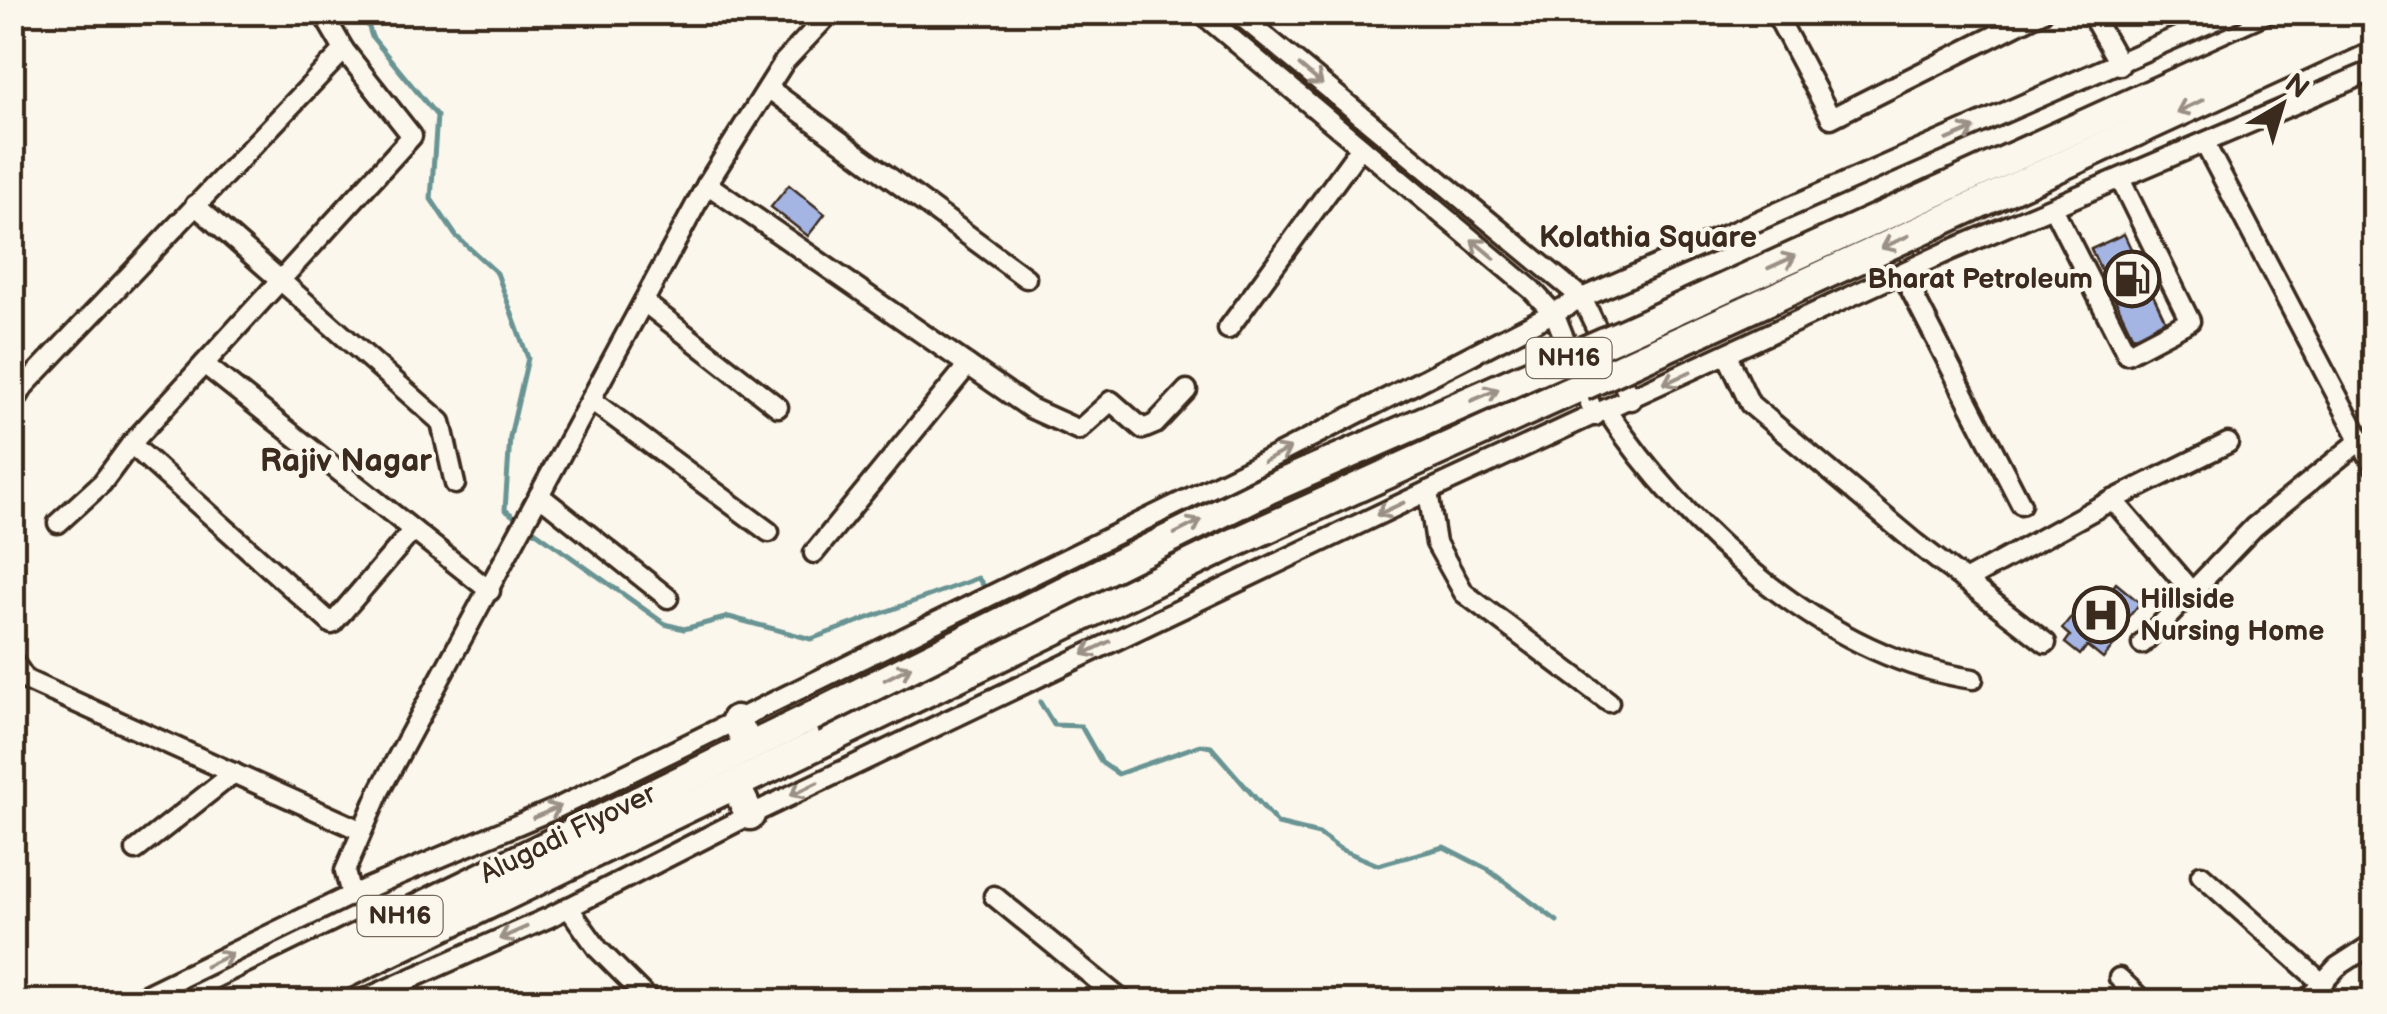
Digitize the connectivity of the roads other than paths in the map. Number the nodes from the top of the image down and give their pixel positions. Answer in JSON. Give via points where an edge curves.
{"nodes":[{"id":1,"x":322,"y":12,"type":"edge"},
{"id":2,"x":831,"y":12,"type":"edge"},
{"id":3,"x":1200,"y":12,"type":"edge"},
{"id":4,"x":1236,"y":12,"type":"edge"},
{"id":5,"x":2042,"y":12,"type":"edge"},
{"id":6,"x":2090,"y":12,"type":"edge"},
{"id":7,"x":2234,"y":12,"type":"edge"},
{"id":8,"x":2333,"y":12,"type":"edge"},
{"id":9,"x":1781,"y":15,"type":"edge"},
{"id":10,"x":2209,"y":18,"type":"edge"},
{"id":11,"x":2374,"y":22,"type":"edge"},
{"id":12,"x":344,"y":50,"type":"junction"},
{"id":13,"x":2120,"y":65,"type":"junction"},
{"id":14,"x":2374,"y":70,"type":"edge"},
{"id":15,"x":768,"y":88,"type":"junction"},
{"id":16,"x":2205,"y":144,"type":"junction"},
{"id":17,"x":1361,"y":147,"type":"junction"},
{"id":18,"x":2120,"y":179,"type":"junction"},
{"id":19,"x":707,"y":184,"type":"junction"},
{"id":20,"x":195,"y":206,"type":"junction"},
{"id":21,"x":2053,"y":208,"type":"junction"},
{"id":22,"x":1902,"y":273,"type":"junction"},
{"id":23,"x":1026,"y":278,"type":"dead end"},
{"id":24,"x":282,"y":283,"type":"junction"},
{"id":25,"x":1582,"y":298,"type":"junction"},
{"id":26,"x":644,"y":302,"type":"junction"},
{"id":27,"x":1555,"y":315,"type":"junction"},
{"id":28,"x":1228,"y":328,"type":"dead end"},
{"id":29,"x":1726,"y":355,"type":"junction"},
{"id":30,"x":204,"y":364,"type":"junction"},
{"id":31,"x":968,"y":365,"type":"junction"},
{"id":32,"x":1187,"y":390,"type":"dead end"},
{"id":33,"x":591,"y":400,"type":"junction"},
{"id":34,"x":1631,"y":400,"type":"junction"},
{"id":35,"x":778,"y":406,"type":"dead end"},
{"id":36,"x":12,"y":407,"type":"edge"},
{"id":37,"x":1601,"y":413,"type":"junction"},
{"id":38,"x":440,"y":422,"type":"junction"},
{"id":39,"x":2361,"y":440,"type":"junction"},
{"id":40,"x":2228,"y":443,"type":"dead end"},
{"id":41,"x":131,"y":444,"type":"junction"},
{"id":42,"x":466,"y":456,"type":"dead end"},
{"id":43,"x":2374,"y":466,"type":"edge"},
{"id":44,"x":455,"y":484,"type":"dead end"},
{"id":45,"x":1428,"y":491,"type":"junction"},
{"id":46,"x":536,"y":500,"type":"junction"},
{"id":47,"x":2113,"y":500,"type":"junction"},
{"id":48,"x":2021,"y":504,"type":"dead end"},
{"id":49,"x":58,"y":522,"type":"dead end"},
{"id":50,"x":413,"y":530,"type":"junction"},
{"id":51,"x":769,"y":532,"type":"dead end"},
{"id":52,"x":814,"y":552,"type":"dead end"},
{"id":53,"x":1966,"y":581,"type":"junction"},
{"id":54,"x":490,"y":591,"type":"junction"},
{"id":55,"x":2192,"y":592,"type":"junction"},
{"id":56,"x":668,"y":598,"type":"dead end"},
{"id":57,"x":2046,"y":643,"type":"dead end"},
{"id":58,"x":2142,"y":644,"type":"dead end"},
{"id":59,"x":12,"y":660,"type":"edge"},
{"id":60,"x":1972,"y":679,"type":"dead end"},
{"id":61,"x":1610,"y":702,"type":"dead end"},
{"id":62,"x":736,"y":720,"type":"junction"},
{"id":63,"x":750,"y":747,"type":"junction"},
{"id":64,"x":234,"y":774,"type":"junction"},
{"id":65,"x":736,"y":787,"type":"junction"},
{"id":66,"x":750,"y":815,"type":"junction"},
{"id":67,"x":360,"y":830,"type":"junction"},
{"id":68,"x":136,"y":850,"type":"dead end"},
{"id":69,"x":2201,"y":875,"type":"dead end"},
{"id":70,"x":351,"y":895,"type":"junction"},
{"id":71,"x":994,"y":896,"type":"dead end"},
{"id":72,"x":568,"y":907,"type":"junction"},
{"id":73,"x":2374,"y":943,"type":"edge"},
{"id":74,"x":2119,"y":978,"type":"dead end"},
{"id":75,"x":2322,"y":983,"type":"junction"},
{"id":76,"x":131,"y":1002,"type":"edge"},
{"id":77,"x":226,"y":1002,"type":"edge"},
{"id":78,"x":286,"y":1002,"type":"edge"},
{"id":79,"x":358,"y":1002,"type":"edge"},
{"id":80,"x":651,"y":1002,"type":"edge"},
{"id":81,"x":1124,"y":1002,"type":"edge"},
{"id":82,"x":2144,"y":1002,"type":"edge"},
{"id":83,"x":2305,"y":1002,"type":"edge"}],
"edges":[{"from":1,"to":12,"type":"street"},
{"from":2,"to":15,"type":"street"},
{"from":3,"to":17,"type":"street"},
{"from":4,"to":25,"type":"street","one_way":true},
{"from":5,"to":9,"type":"street","via":[[1831,118]]},
{"from":6,"to":13,"type":"street"},
{"from":7,"to":10,"type":"street"},
{"from":63,"to":8,"type":"highway","number":"NH16","one_way":true,"bridge":true,"via":[[1269,488]]},
{"from":10,"to":13,"type":"street"},
{"from":11,"to":65,"type":"highway","number":"NH16","one_way":true,"bridge":true,"via":[[1232,544]]},
{"from":12,"to":20,"type":"street"},
{"from":12,"to":24,"type":"street","via":[[412,136]]},
{"from":25,"to":13,"type":"street","one_way":true},
{"from":14,"to":16,"type":"street"},
{"from":15,"to":19,"type":"street"},
{"from":15,"to":23,"type":"street"},
{"from":16,"to":18,"type":"street"},
{"from":16,"to":39,"type":"street"},
{"from":27,"to":17,"type":"street","one_way":true},
{"from":17,"to":28,"type":"street"},
{"from":18,"to":21,"type":"street"},
{"from":18,"to":21,"type":"street","via":[[2190,320],[2127,354]]},
{"from":19,"to":26,"type":"street"},
{"from":19,"to":31,"type":"street"},
{"from":20,"to":24,"type":"street"},
{"from":20,"to":36,"type":"street","via":[[24,386]]},
{"from":21,"to":22,"type":"street"},
{"from":22,"to":29,"type":"street"},
{"from":22,"to":48,"type":"street"},
{"from":24,"to":30,"type":"street"},
{"from":24,"to":38,"type":"street"},
{"from":25,"to":27,"type":"street"},
{"from":25,"to":34,"type":"street"},
{"from":26,"to":33,"type":"street"},
{"from":26,"to":35,"type":"street"},
{"from":27,"to":37,"type":"street"},
{"from":62,"to":27,"type":"street","one_way":true},
{"from":29,"to":34,"type":"street","one_way":true},
{"from":29,"to":53,"type":"street","via":[[1750,404]]},
{"from":30,"to":41,"type":"street"},
{"from":30,"to":50,"type":"street"},
{"from":31,"to":32,"type":"street","via":[[1030,408],[1079,430],[1112,401],[1142,429]]},
{"from":31,"to":52,"type":"street"},
{"from":33,"to":46,"type":"street"},
{"from":33,"to":51,"type":"street"},
{"from":34,"to":37,"type":"street"},
{"from":37,"to":45,"type":"street"},
{"from":37,"to":60,"type":"street","via":[[1646,470],[1730,552],[1818,621],[1943,674]]},
{"from":38,"to":42,"type":"street"},
{"from":38,"to":44,"type":"street"},
{"from":39,"to":43,"type":"street"},
{"from":39,"to":55,"type":"street","via":[[2254,527]]},
{"from":40,"to":47,"type":"street"},
{"from":41,"to":49,"type":"street","via":[[102,483]]},
{"from":41,"to":50,"type":"street","via":[[332,624]]},
{"from":45,"to":61,"type":"street","via":[[1436,544],[1464,593]]},
{"from":45,"to":66,"type":"street","one_way":true},
{"from":46,"to":54,"type":"street"},
{"from":46,"to":56,"type":"street"},
{"from":47,"to":53,"type":"street"},
{"from":47,"to":55,"type":"street"},
{"from":50,"to":54,"type":"street"},
{"from":53,"to":57,"type":"street"},
{"from":54,"to":67,"type":"street"},
{"from":55,"to":58,"type":"street"},
{"from":59,"to":64,"type":"street","via":[[26,680]]},
{"from":62,"to":63,"type":"highway"},
{"from":70,"to":62,"type":"street","one_way":true,"via":[[557,808]]},
{"from":63,"to":77,"type":"highway","name":"Alugadi Flyover","number":"NH16"},
{"from":64,"to":67,"type":"street"},
{"from":64,"to":68,"type":"street"},
{"from":65,"to":66,"type":"highway"},
{"from":65,"to":78,"type":"highway","name":"Alugadi Flyover","number":"NH16"},
{"from":66,"to":72,"type":"street"},
{"from":67,"to":70,"type":"street","via":[[345,871]]},
{"from":69,"to":75,"type":"street"},
{"from":76,"to":70,"type":"street","one_way":true},
{"from":71,"to":81,"type":"street"},
{"from":72,"to":79,"type":"street","one_way":true},
{"from":72,"to":80,"type":"street","via":[[598,949]]},
{"from":73,"to":75,"type":"street"},
{"from":74,"to":82,"type":"street"},
{"from":75,"to":83,"type":"street"}]}
